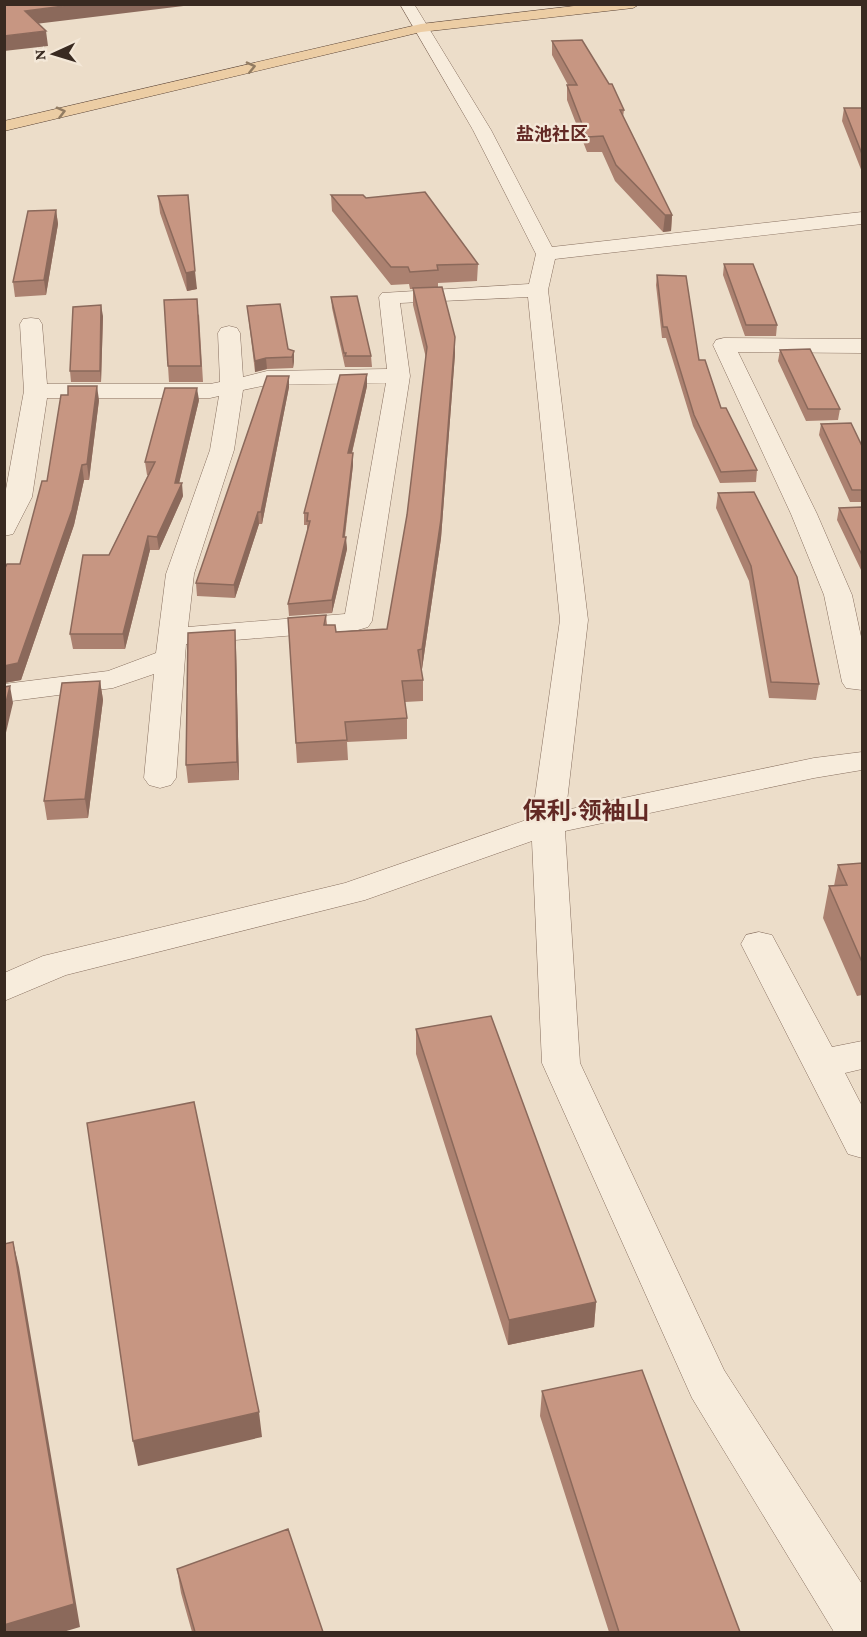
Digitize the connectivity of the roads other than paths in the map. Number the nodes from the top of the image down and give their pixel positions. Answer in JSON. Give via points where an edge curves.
{"nodes":[{"id":1,"x":535,"y":4,"type":"edge"},
{"id":2,"x":633,"y":4,"type":"edge"},
{"id":3,"x":414,"y":17,"type":"edge"},
{"id":4,"x":212,"y":61,"type":"dead end"},
{"id":5,"x":4,"y":126,"type":"edge"},
{"id":6,"x":862,"y":219,"type":"edge"},
{"id":7,"x":546,"y":254,"type":"junction"},
{"id":8,"x":538,"y":290,"type":"junction"},
{"id":9,"x":31,"y":324,"type":"dead end"},
{"id":10,"x":229,"y":333,"type":"dead end"},
{"id":11,"x":862,"y":346,"type":"edge"},
{"id":12,"x":399,"y":376,"type":"junction"},
{"id":13,"x":232,"y":386,"type":"junction"},
{"id":14,"x":36,"y":391,"type":"junction"},
{"id":15,"x":4,"y":528,"type":"edge"},
{"id":16,"x":172,"y":647,"type":"junction"},
{"id":17,"x":857,"y":682,"type":"dead end"},
{"id":18,"x":4,"y":693,"type":"edge"},
{"id":19,"x":862,"y":761,"type":"edge"},
{"id":20,"x":160,"y":778,"type":"dead end"},
{"id":21,"x":548,"y":824,"type":"junction"},
{"id":22,"x":759,"y":944,"type":"dead end"},
{"id":23,"x":4,"y":988,"type":"edge"},
{"id":24,"x":862,"y":1055,"type":"edge"},
{"id":25,"x":821,"y":1064,"type":"junction"},
{"id":26,"x":862,"y":1143,"type":"edge"},
{"id":27,"x":862,"y":1630,"type":"edge"}],
"edges":[{"from":1,"to":3,"type":"main road"},
{"from":2,"to":3,"type":"main road"},
{"from":3,"to":4,"type":"main road"},
{"from":5,"to":3,"type":"main road","one_way":true},
{"from":3,"to":7,"type":"street","via":[[482,130]]},
{"from":6,"to":7,"type":"street"},
{"from":7,"to":8,"type":"street"},
{"from":8,"to":12,"type":"street","via":[[389,297]]},
{"from":8,"to":21,"type":"street","via":[[574,620]]},
{"from":9,"to":14,"type":"street"},
{"from":10,"to":13,"type":"street"},
{"from":11,"to":17,"type":"street","via":[[724,345],[838,595]]},
{"from":12,"to":13,"type":"street","via":[[267,378]]},
{"from":12,"to":16,"type":"street","via":[[358,621]]},
{"from":13,"to":14,"type":"street","via":[[210,391]]},
{"from":13,"to":16,"type":"street","via":[[222,450],[180,574]]},
{"from":14,"to":15,"type":"street","via":[[19,497]]},
{"from":16,"to":18,"type":"street","via":[[113,679]]},
{"from":16,"to":20,"type":"street"},
{"from":19,"to":21,"type":"street"},
{"from":21,"to":23,"type":"street","via":[[353,892],[56,965]]},
{"from":21,"to":27,"type":"street","via":[[561,1063],[708,1384]]},
{"from":22,"to":25,"type":"street"},
{"from":24,"to":25,"type":"street"},
{"from":25,"to":26,"type":"street"}]}
